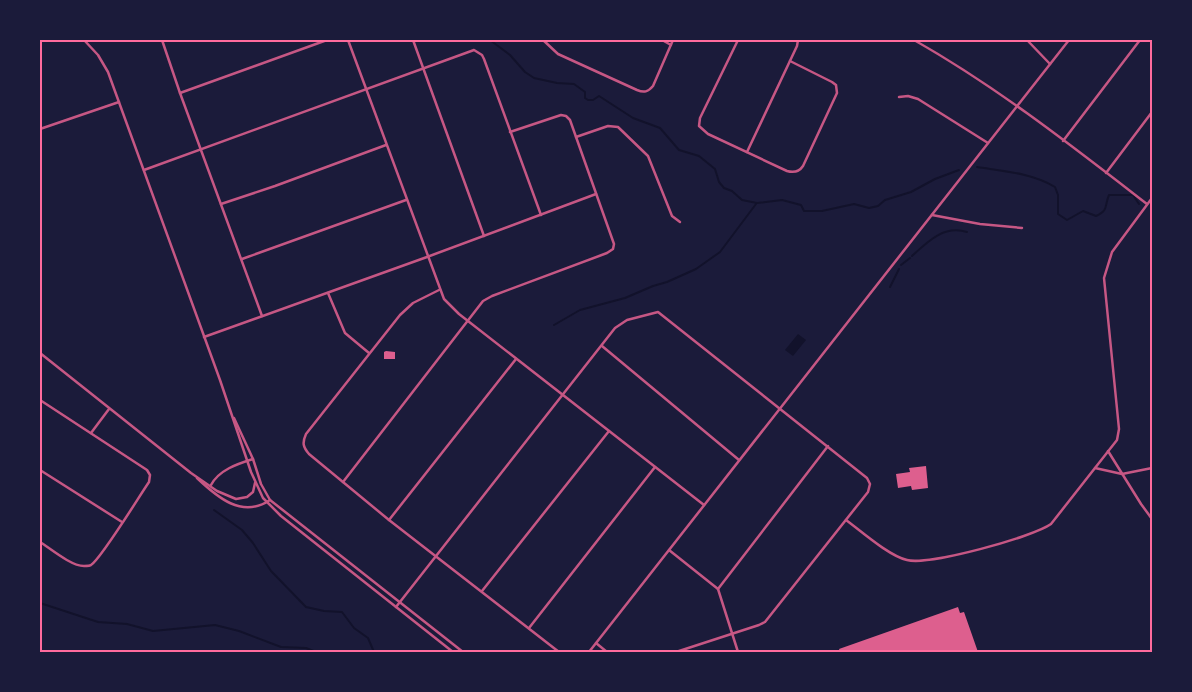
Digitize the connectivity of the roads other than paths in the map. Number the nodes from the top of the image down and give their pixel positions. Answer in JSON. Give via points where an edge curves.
{"nodes":[{"id":1,"x":84,"y":40,"type":"edge"},
{"id":2,"x":162,"y":40,"type":"edge"},
{"id":3,"x":327,"y":40,"type":"edge"},
{"id":4,"x":348,"y":40,"type":"edge"},
{"id":5,"x":413,"y":40,"type":"edge"},
{"id":6,"x":543,"y":40,"type":"edge"},
{"id":7,"x":662,"y":40,"type":"edge"},
{"id":8,"x":674,"y":40,"type":"edge"},
{"id":9,"x":738,"y":40,"type":"edge"},
{"id":10,"x":798,"y":40,"type":"edge"},
{"id":11,"x":914,"y":40,"type":"edge"},
{"id":12,"x":1027,"y":40,"type":"edge"},
{"id":13,"x":1069,"y":40,"type":"edge"},
{"id":14,"x":1140,"y":40,"type":"edge"},
{"id":15,"x":671,"y":45,"type":"junction"},
{"id":16,"x":790,"y":62,"type":"junction"},
{"id":17,"x":1050,"y":64,"type":"junction"},
{"id":18,"x":423,"y":68,"type":"junction"},
{"id":19,"x":366,"y":89,"type":"junction"},
{"id":20,"x":180,"y":93,"type":"junction"},
{"id":21,"x":899,"y":97,"type":"dead end"},
{"id":22,"x":119,"y":102,"type":"junction"},
{"id":23,"x":1018,"y":106,"type":"junction"},
{"id":24,"x":1152,"y":112,"type":"edge"},
{"id":25,"x":40,"y":129,"type":"edge"},
{"id":26,"x":510,"y":132,"type":"junction"},
{"id":27,"x":576,"y":137,"type":"junction"},
{"id":28,"x":1063,"y":141,"type":"junction"},
{"id":29,"x":988,"y":143,"type":"junction"},
{"id":30,"x":386,"y":145,"type":"junction"},
{"id":31,"x":201,"y":150,"type":"junction"},
{"id":32,"x":746,"y":152,"type":"junction"},
{"id":33,"x":144,"y":170,"type":"junction"},
{"id":34,"x":1106,"y":173,"type":"junction"},
{"id":35,"x":596,"y":194,"type":"junction"},
{"id":36,"x":1152,"y":198,"type":"edge"},
{"id":37,"x":406,"y":200,"type":"junction"},
{"id":38,"x":221,"y":204,"type":"junction"},
{"id":39,"x":1147,"y":204,"type":"junction"},
{"id":40,"x":541,"y":215,"type":"junction"},
{"id":41,"x":931,"y":215,"type":"junction"},
{"id":42,"x":680,"y":222,"type":"dead end"},
{"id":43,"x":1022,"y":228,"type":"dead end"},
{"id":44,"x":484,"y":236,"type":"junction"},
{"id":45,"x":427,"y":257,"type":"junction"},
{"id":46,"x":242,"y":259,"type":"junction"},
{"id":47,"x":440,"y":290,"type":"junction"},
{"id":48,"x":328,"y":292,"type":"junction"},
{"id":49,"x":262,"y":316,"type":"junction"},
{"id":50,"x":469,"y":322,"type":"junction"},
{"id":51,"x":204,"y":337,"type":"junction"},
{"id":52,"x":602,"y":346,"type":"junction"},
{"id":53,"x":40,"y":353,"type":"edge"},
{"id":54,"x":369,"y":353,"type":"junction"},
{"id":55,"x":516,"y":358,"type":"junction"},
{"id":56,"x":562,"y":394,"type":"junction"},
{"id":57,"x":40,"y":400,"type":"edge"},
{"id":58,"x":229,"y":405,"type":"junction"},
{"id":59,"x":109,"y":409,"type":"junction"},
{"id":60,"x":779,"y":409,"type":"junction"},
{"id":61,"x":609,"y":431,"type":"junction"},
{"id":62,"x":91,"y":433,"type":"junction"},
{"id":63,"x":828,"y":446,"type":"junction"},
{"id":64,"x":1108,"y":451,"type":"junction"},
{"id":65,"x":253,"y":459,"type":"junction"},
{"id":66,"x":739,"y":460,"type":"junction"},
{"id":67,"x":247,"y":461,"type":"junction"},
{"id":68,"x":655,"y":467,"type":"junction"},
{"id":69,"x":1095,"y":468,"type":"junction"},
{"id":70,"x":1152,"y":468,"type":"edge"},
{"id":71,"x":40,"y":470,"type":"edge"},
{"id":72,"x":1122,"y":474,"type":"junction"},
{"id":73,"x":344,"y":482,"type":"junction"},
{"id":74,"x":255,"y":483,"type":"junction"},
{"id":75,"x":210,"y":488,"type":"junction"},
{"id":76,"x":270,"y":500,"type":"junction"},
{"id":77,"x":266,"y":503,"type":"junction"},
{"id":78,"x":704,"y":505,"type":"junction"},
{"id":79,"x":846,"y":519,"type":"junction"},
{"id":80,"x":1152,"y":519,"type":"edge"},
{"id":81,"x":389,"y":520,"type":"junction"},
{"id":82,"x":122,"y":522,"type":"junction"},
{"id":83,"x":40,"y":542,"type":"edge"},
{"id":84,"x":669,"y":550,"type":"junction"},
{"id":85,"x":435,"y":555,"type":"junction"},
{"id":86,"x":718,"y":589,"type":"junction"},
{"id":87,"x":482,"y":591,"type":"junction"},
{"id":88,"x":399,"y":602,"type":"junction"},
{"id":89,"x":396,"y":607,"type":"junction"},
{"id":90,"x":529,"y":628,"type":"junction"},
{"id":91,"x":732,"y":634,"type":"junction"},
{"id":92,"x":596,"y":643,"type":"junction"},
{"id":93,"x":453,"y":652,"type":"edge"},
{"id":94,"x":463,"y":652,"type":"edge"},
{"id":95,"x":559,"y":652,"type":"edge"},
{"id":96,"x":589,"y":652,"type":"edge"},
{"id":97,"x":607,"y":652,"type":"edge"},
{"id":98,"x":677,"y":652,"type":"edge"},
{"id":99,"x":738,"y":652,"type":"edge"}],
"edges":[{"from":1,"to":22,"type":"street","via":[[108,72]]},
{"from":2,"to":20,"type":"street"},
{"from":3,"to":20,"type":"street"},
{"from":4,"to":19,"type":"street"},
{"from":5,"to":18,"type":"street"},
{"from":6,"to":15,"type":"street","via":[[558,54],[645,92],[650,90]]},
{"from":7,"to":15,"type":"street"},
{"from":8,"to":15,"type":"street"},
{"from":9,"to":32,"type":"street","via":[[699,123],[704,132]]},
{"from":10,"to":16,"type":"street"},
{"from":11,"to":23,"type":"street"},
{"from":12,"to":17,"type":"street"},
{"from":13,"to":17,"type":"street"},
{"from":14,"to":28,"type":"street"},
{"from":16,"to":32,"type":"street"},
{"from":16,"to":32,"type":"street","via":[[832,82],[837,90],[803,166],[790,172]]},
{"from":17,"to":23,"type":"street"},
{"from":18,"to":19,"type":"street"},
{"from":18,"to":26,"type":"street","via":[[470,50],[478,52],[484,59]]},
{"from":18,"to":44,"type":"street"},
{"from":19,"to":30,"type":"street"},
{"from":19,"to":31,"type":"street"},
{"from":20,"to":31,"type":"street"},
{"from":21,"to":29,"type":"street","via":[[918,99]]},
{"from":22,"to":25,"type":"street"},
{"from":22,"to":33,"type":"street"},
{"from":23,"to":28,"type":"street"},
{"from":23,"to":29,"type":"street"},
{"from":24,"to":34,"type":"street"},
{"from":26,"to":27,"type":"street","via":[[561,115],[570,120]]},
{"from":26,"to":40,"type":"street"},
{"from":27,"to":35,"type":"street"},
{"from":27,"to":42,"type":"street","via":[[608,126],[618,128],[648,156],[672,216]]},
{"from":28,"to":34,"type":"street"},
{"from":29,"to":41,"type":"street"},
{"from":30,"to":37,"type":"street"},
{"from":30,"to":38,"type":"street"},
{"from":31,"to":33,"type":"street"},
{"from":31,"to":38,"type":"street"},
{"from":33,"to":51,"type":"street"},
{"from":34,"to":39,"type":"street"},
{"from":35,"to":40,"type":"street"},
{"from":35,"to":50,"type":"street","via":[[614,244],[611,251],[488,298]]},
{"from":36,"to":39,"type":"street"},
{"from":37,"to":45,"type":"street"},
{"from":37,"to":46,"type":"street"},
{"from":38,"to":46,"type":"street"},
{"from":39,"to":64,"type":"street","via":[[1112,252],[1104,278],[1119,429],[1117,440]]},
{"from":40,"to":44,"type":"street"},
{"from":41,"to":43,"type":"street"},
{"from":41,"to":60,"type":"street"},
{"from":44,"to":45,"type":"street"},
{"from":45,"to":47,"type":"street"},
{"from":45,"to":48,"type":"street"},
{"from":46,"to":49,"type":"street"},
{"from":47,"to":50,"type":"street","via":[[448,304]]},
{"from":47,"to":54,"type":"street","via":[[407,307]]},
{"from":48,"to":49,"type":"street"},
{"from":48,"to":54,"type":"street","via":[[345,333]]},
{"from":49,"to":51,"type":"street"},
{"from":50,"to":55,"type":"street"},
{"from":50,"to":73,"type":"street"},
{"from":51,"to":58,"type":"street"},
{"from":52,"to":56,"type":"street"},
{"from":52,"to":60,"type":"street","via":[[622,322],[658,312]]},
{"from":52,"to":66,"type":"street"},
{"from":53,"to":59,"type":"street"},
{"from":54,"to":73,"type":"street","via":[[303,441],[309,454]]},
{"from":55,"to":56,"type":"street"},
{"from":55,"to":81,"type":"street"},
{"from":56,"to":61,"type":"street"},
{"from":56,"to":85,"type":"street"},
{"from":57,"to":62,"type":"street"},
{"from":58,"to":65,"type":"street"},
{"from":58,"to":67,"type":"street"},
{"from":59,"to":62,"type":"street"},
{"from":59,"to":75,"type":"street"},
{"from":60,"to":63,"type":"street"},
{"from":60,"to":66,"type":"street"},
{"from":61,"to":68,"type":"street"},
{"from":61,"to":87,"type":"street"},
{"from":62,"to":82,"type":"street","via":[[150,475]]},
{"from":63,"to":79,"type":"street","via":[[870,484],[868,492]]},
{"from":63,"to":86,"type":"street"},
{"from":64,"to":69,"type":"street"},
{"from":64,"to":72,"type":"street"},
{"from":65,"to":67,"type":"street"},
{"from":65,"to":76,"type":"street"},
{"from":66,"to":78,"type":"street"},
{"from":67,"to":74,"type":"street"},
{"from":67,"to":75,"type":"street","via":[[218,476]]},
{"from":68,"to":78,"type":"street"},
{"from":68,"to":90,"type":"street"},
{"from":69,"to":72,"type":"street"},
{"from":69,"to":79,"type":"street","via":[[1046,527],[961,554],[908,561],[888,551]]},
{"from":70,"to":72,"type":"street"},
{"from":71,"to":82,"type":"street"},
{"from":72,"to":80,"type":"street"},
{"from":73,"to":81,"type":"street"},
{"from":74,"to":75,"type":"street","via":[[250,495],[240,499]]},
{"from":74,"to":77,"type":"street"},
{"from":75,"to":77,"type":"street","via":[[221,499],[234,505]]},
{"from":76,"to":77,"type":"street"},
{"from":76,"to":88,"type":"street"},
{"from":77,"to":89,"type":"street"},
{"from":78,"to":84,"type":"street"},
{"from":79,"to":91,"type":"street","via":[[768,619]]},
{"from":81,"to":85,"type":"street"},
{"from":82,"to":83,"type":"street","via":[[90,566],[75,564]]},
{"from":84,"to":86,"type":"street"},
{"from":84,"to":92,"type":"street"},
{"from":85,"to":87,"type":"street"},
{"from":85,"to":88,"type":"street"},
{"from":86,"to":91,"type":"street"},
{"from":87,"to":90,"type":"street"},
{"from":88,"to":89,"type":"street"},
{"from":88,"to":94,"type":"street"},
{"from":89,"to":93,"type":"street"},
{"from":90,"to":95,"type":"street"},
{"from":91,"to":98,"type":"street"},
{"from":91,"to":99,"type":"street"},
{"from":92,"to":96,"type":"street"},
{"from":92,"to":97,"type":"street"}]}
